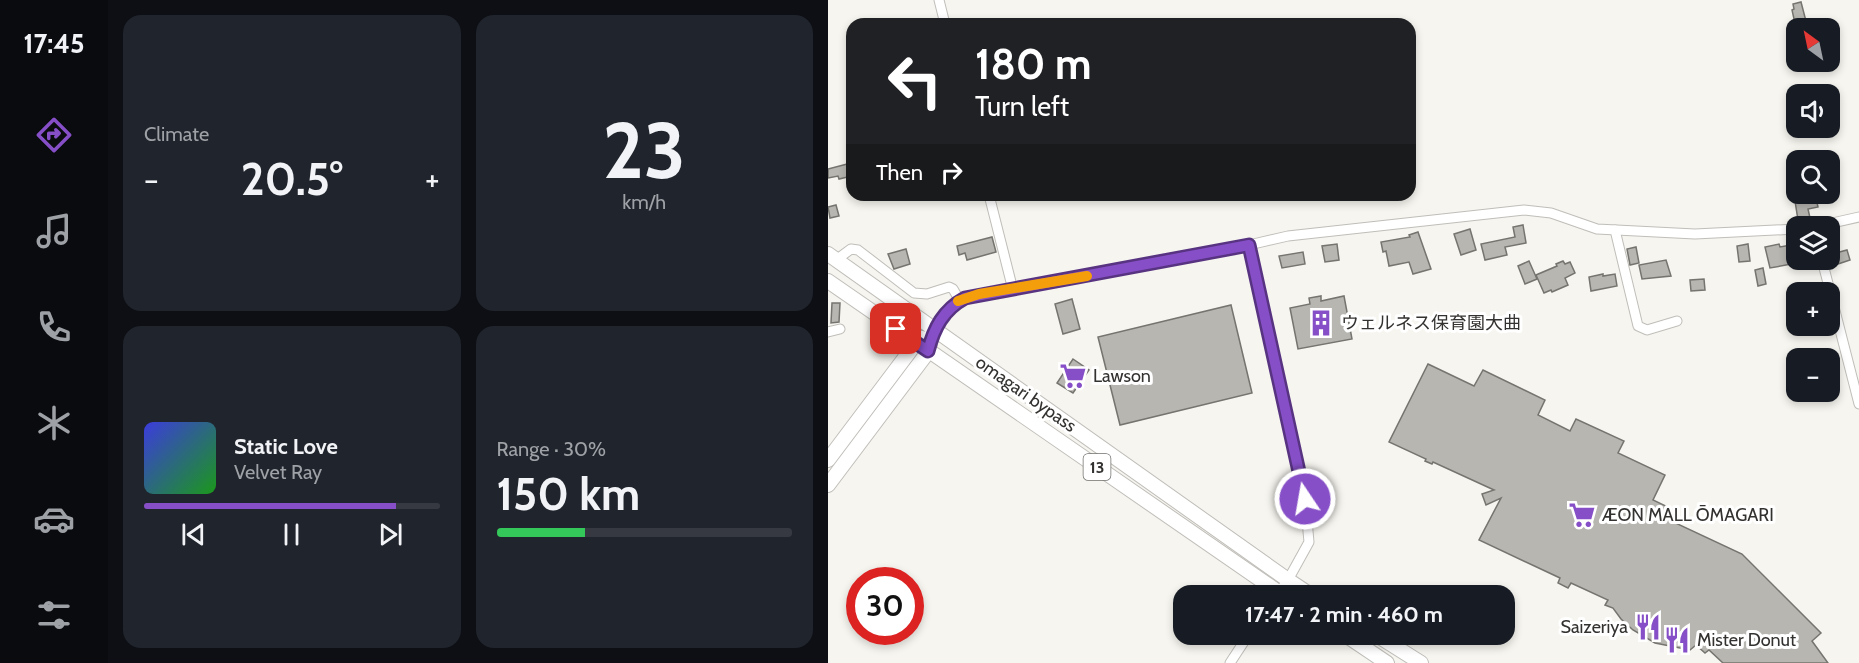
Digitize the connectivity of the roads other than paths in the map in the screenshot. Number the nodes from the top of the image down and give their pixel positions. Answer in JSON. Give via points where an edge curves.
{"nodes":[{"id":1,"x":939,"y":0,"type":"edge"},
{"id":2,"x":944,"y":18,"type":"edge"},
{"id":3,"x":991,"y":201,"type":"edge"},
{"id":4,"x":1859,"y":217,"type":"edge"},
{"id":5,"x":1840,"y":221,"type":"edge"},
{"id":6,"x":1615,"y":230,"type":"junction"},
{"id":7,"x":1786,"y":230,"type":"edge"},
{"id":8,"x":1249,"y":245,"type":"junction"},
{"id":9,"x":832,"y":257,"type":"edge"},
{"id":10,"x":1825,"y":270,"type":"edge"},
{"id":11,"x":828,"y":281,"type":"edge"},
{"id":12,"x":1013,"y":290,"type":"junction"},
{"id":13,"x":960,"y":301,"type":"junction"},
{"id":14,"x":1677,"y":321,"type":"dead end"},
{"id":15,"x":840,"y":329,"type":"dead end"},
{"id":16,"x":933,"y":329,"type":"junction"},
{"id":17,"x":828,"y":332,"type":"edge"},
{"id":18,"x":916,"y":343,"type":"junction"},
{"id":19,"x":928,"y":351,"type":"junction"},
{"id":20,"x":1859,"y":404,"type":"edge"},
{"id":21,"x":828,"y":460,"type":"edge"},
{"id":22,"x":828,"y":485,"type":"edge"},
{"id":23,"x":1288,"y":580,"type":"junction"},
{"id":24,"x":1267,"y":585,"type":"edge"},
{"id":25,"x":1285,"y":585,"type":"edge"},
{"id":26,"x":1296,"y":585,"type":"edge"},
{"id":27,"x":1242,"y":645,"type":"edge"},
{"id":28,"x":1360,"y":645,"type":"edge"},
{"id":29,"x":1392,"y":645,"type":"edge"},
{"id":30,"x":1230,"y":663,"type":"edge"},
{"id":31,"x":1387,"y":663,"type":"edge"},
{"id":32,"x":1421,"y":663,"type":"edge"}],
"edges":[{"from":1,"to":2,"type":"street"},
{"from":3,"to":12,"type":"street"},
{"from":4,"to":5,"type":"street"},
{"from":6,"to":7,"type":"street","via":[[1695,234]]},
{"from":6,"to":8,"type":"street","via":[[1524,210],[1312,232]]},
{"from":6,"to":14,"type":"street","via":[[1638,326],[1647,330]]},
{"from":8,"to":12,"type":"street"},
{"from":8,"to":23,"type":"street","via":[[1305,499],[1309,542]]},
{"from":9,"to":13,"type":"street","via":[[858,250],[914,292],[927,294],[949,287]]},
{"from":9,"to":16,"type":"highway","name":"omagari bypass","number":"13"},
{"from":10,"to":20,"type":"street"},
{"from":11,"to":18,"type":"highway","name":"omagari bypass","number":"13"},
{"from":12,"to":13,"type":"street"},
{"from":13,"to":16,"type":"street"},
{"from":15,"to":17,"type":"street"},
{"from":16,"to":18,"type":"highway"},
{"from":16,"to":19,"type":"highway"},
{"from":16,"to":23,"type":"highway","name":"omagari bypass","number":"13"},
{"from":18,"to":19,"type":"highway","name":"omagari bypass","number":"13"},
{"from":18,"to":21,"type":"highway"},
{"from":19,"to":22,"type":"highway"},
{"from":19,"to":24,"type":"highway","name":"omagari bypass","number":"13"},
{"from":23,"to":25,"type":"street"},
{"from":23,"to":26,"type":"highway","name":"omagari bypass","number":"13"},
{"from":27,"to":30,"type":"street"},
{"from":28,"to":31,"type":"highway"},
{"from":29,"to":32,"type":"highway"}]}
